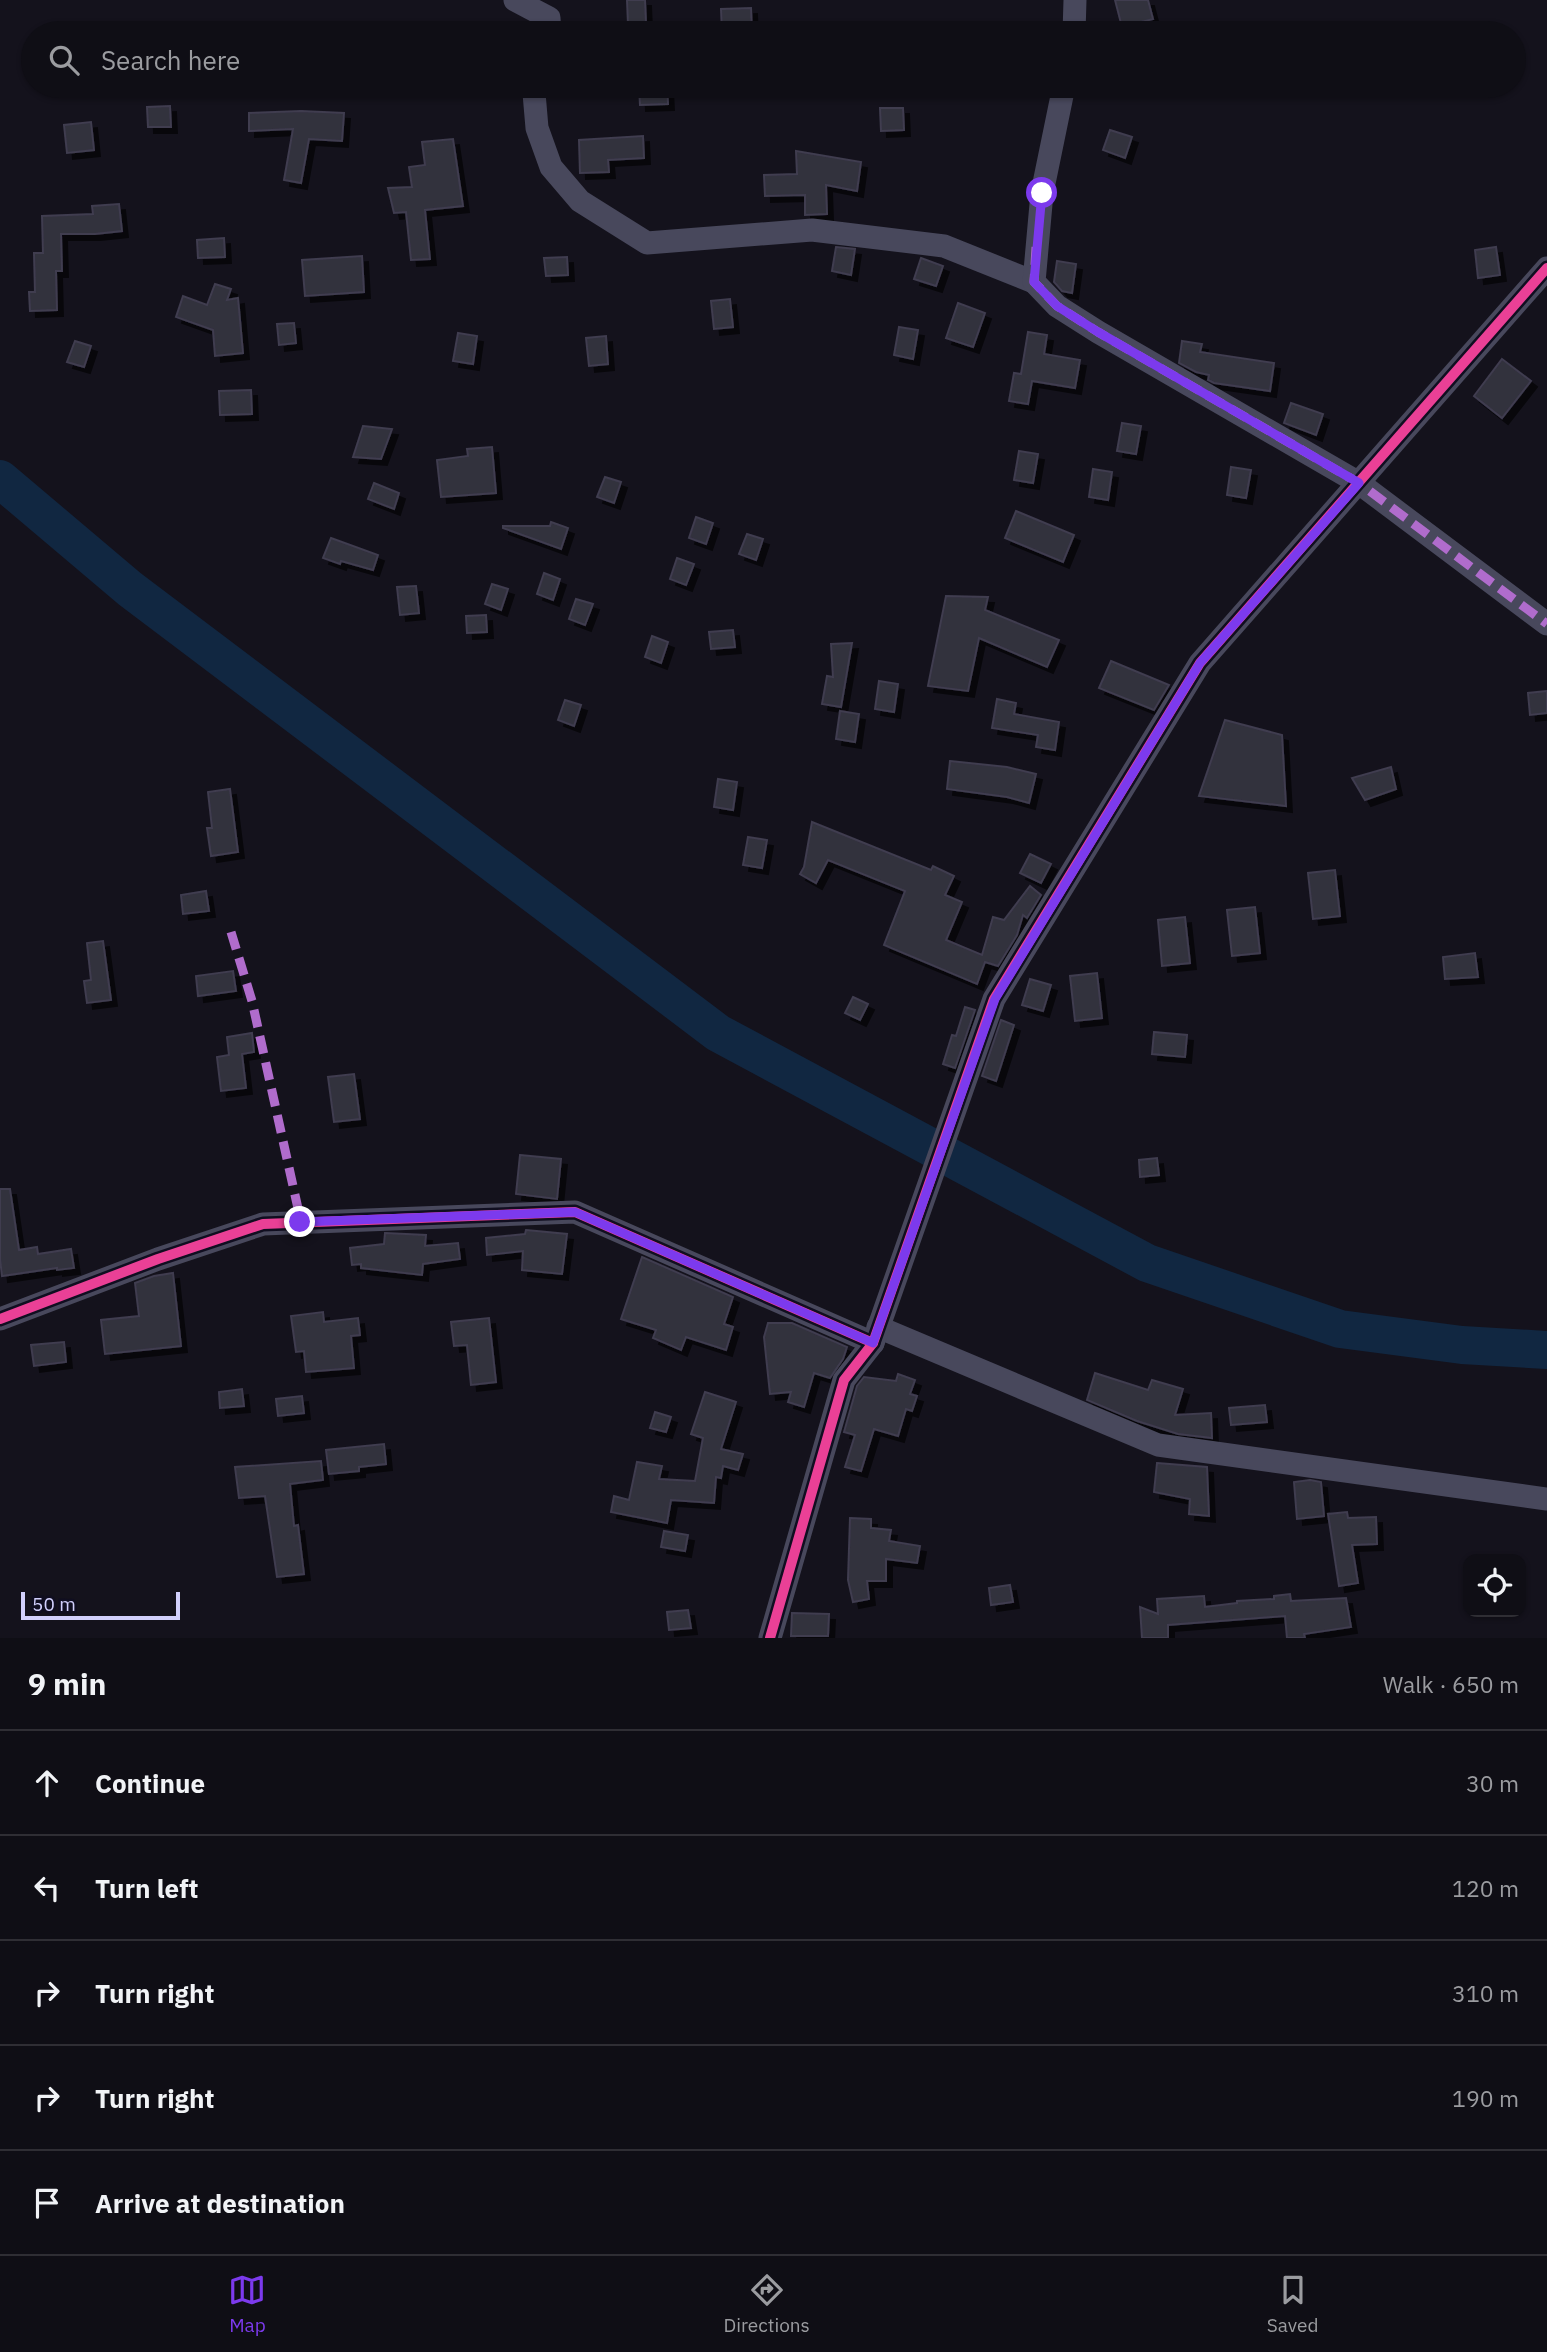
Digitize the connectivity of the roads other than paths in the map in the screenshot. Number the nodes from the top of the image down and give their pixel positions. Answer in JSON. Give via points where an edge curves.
{"nodes":[{"id":1,"x":516,"y":0,"type":"edge"},
{"id":2,"x":1075,"y":0,"type":"edge"},
{"id":3,"x":550,"y":21,"type":"edge"},
{"id":4,"x":1074,"y":21,"type":"edge"},
{"id":5,"x":534,"y":98,"type":"edge"},
{"id":6,"x":1062,"y":98,"type":"edge"},
{"id":7,"x":1547,"y":268,"type":"edge"},
{"id":8,"x":1034,"y":282,"type":"junction"},
{"id":9,"x":1359,"y":483,"type":"junction"},
{"id":10,"x":1547,"y":624,"type":"edge"},
{"id":11,"x":0,"y":1319,"type":"edge"},
{"id":12,"x":875,"y":1335,"type":"junction"},
{"id":13,"x":1547,"y":1499,"type":"edge"},
{"id":14,"x":770,"y":1638,"type":"edge"}],
"edges":[{"from":1,"to":3,"type":"street"},
{"from":2,"to":4,"type":"street"},
{"from":5,"to":8,"type":"street","via":[[537,128],[551,167],[580,201],[647,243],[812,230],[944,246]]},
{"from":6,"to":8,"type":"street","via":[[1042,193]]},
{"from":7,"to":9,"type":"street"},
{"from":8,"to":9,"type":"street","via":[[1057,306],[1098,332]]},
{"from":9,"to":10,"type":"street"},
{"from":9,"to":12,"type":"street","via":[[1200,663],[995,999]]},
{"from":11,"to":12,"type":"street","via":[[263,1224],[575,1212]]},
{"from":12,"to":13,"type":"street","via":[[1158,1445]]},
{"from":12,"to":14,"type":"street","via":[[844,1380]]}]}
